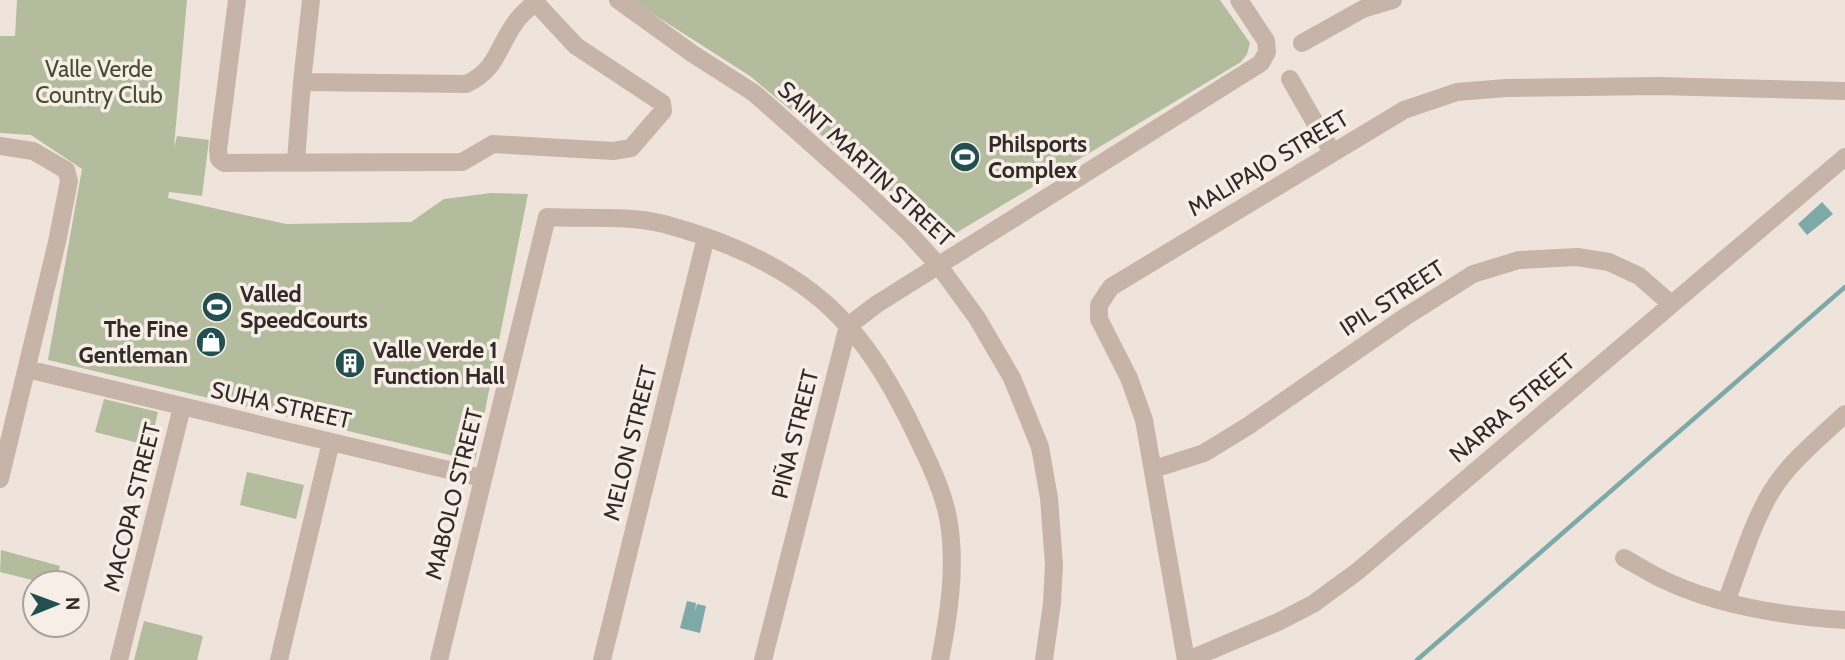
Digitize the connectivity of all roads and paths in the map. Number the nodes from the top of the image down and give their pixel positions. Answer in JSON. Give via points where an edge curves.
{"nodes":[{"id":1,"x":237,"y":0,"type":"edge"},
{"id":2,"x":311,"y":0,"type":"edge"},
{"id":3,"x":618,"y":0,"type":"edge"},
{"id":4,"x":1239,"y":0,"type":"edge"},
{"id":5,"x":1393,"y":0,"type":"edge"},
{"id":6,"x":1302,"y":43,"type":"dead end"},
{"id":7,"x":1290,"y":79,"type":"dead end"},
{"id":8,"x":302,"y":82,"type":"junction"},
{"id":9,"x":1845,"y":91,"type":"edge"},
{"id":10,"x":0,"y":146,"type":"edge"},
{"id":11,"x":1332,"y":152,"type":"junction"},
{"id":12,"x":1845,"y":157,"type":"edge"},
{"id":13,"x":296,"y":161,"type":"junction"},
{"id":14,"x":706,"y":237,"type":"junction"},
{"id":15,"x":939,"y":266,"type":"junction"},
{"id":16,"x":1671,"y":304,"type":"junction"},
{"id":17,"x":848,"y":326,"type":"junction"},
{"id":18,"x":27,"y":369,"type":"junction"},
{"id":19,"x":182,"y":407,"type":"junction"},
{"id":20,"x":1845,"y":414,"type":"edge"},
{"id":21,"x":331,"y":442,"type":"junction"},
{"id":22,"x":1154,"y":469,"type":"junction"},
{"id":23,"x":482,"y":478,"type":"junction"},
{"id":24,"x":0,"y":479,"type":"edge"},
{"id":25,"x":1625,"y":558,"type":"dead end"},
{"id":26,"x":1726,"y":602,"type":"junction"},
{"id":27,"x":1845,"y":620,"type":"edge"},
{"id":28,"x":120,"y":660,"type":"edge"},
{"id":29,"x":279,"y":660,"type":"edge"},
{"id":30,"x":439,"y":660,"type":"edge"},
{"id":31,"x":602,"y":660,"type":"edge"},
{"id":32,"x":763,"y":660,"type":"edge"},
{"id":33,"x":940,"y":660,"type":"edge"},
{"id":34,"x":1044,"y":660,"type":"edge"},
{"id":35,"x":1187,"y":660,"type":"edge"}],
"edges":[{"from":1,"to":13,"type":"street","via":[[219,159],[224,163]]},
{"from":2,"to":8,"type":"street"},
{"from":3,"to":15,"type":"street","name":"SAINT MARTIN STREET","via":[[754,93],[860,187]]},
{"from":4,"to":15,"type":"street","via":[[1266,41],[1261,63]]},
{"from":5,"to":6,"type":"street","via":[[1363,9]]},
{"from":7,"to":11,"type":"street"},
{"from":8,"to":13,"type":"street"},
{"from":8,"to":13,"type":"street","via":[[466,84],[491,67],[515,22],[535,2],[576,46],[664,107],[631,148],[613,151],[492,144],[462,162]]},
{"from":9,"to":11,"type":"street","name":"MALIPAJO STREET","via":[[1658,86],[1457,92],[1404,110]]},
{"from":10,"to":18,"type":"street","via":[[33,151],[66,170],[69,181]]},
{"from":11,"to":22,"type":"street","name":"MALIPAJO STREET","via":[[1111,287],[1100,305],[1099,319],[1144,420]]},
{"from":12,"to":16,"type":"street","name":"NARRA STREET"},
{"from":14,"to":17,"type":"street","via":[[777,269],[815,295]]},
{"from":14,"to":23,"type":"street","name":"MABOLO STREET","via":[[661,223],[547,217]]},
{"from":14,"to":31,"type":"street","name":"MELON STREET"},
{"from":15,"to":17,"type":"street"},
{"from":15,"to":34,"type":"street","name":"SAINT MARTIN STREET","via":[[977,317],[1012,379],[1040,447],[1054,565]]},
{"from":16,"to":22,"type":"street","name":"IPIL STREET","via":[[1639,276],[1598,260],[1519,260],[1473,274],[1204,453]]},
{"from":16,"to":35,"type":"street","name":"NARRA STREET","via":[[1358,571],[1313,604]]},
{"from":17,"to":32,"type":"street","name":"PIÑA STREET"},
{"from":17,"to":33,"type":"street","via":[[895,390],[934,472],[949,521],[952,573]]},
{"from":18,"to":19,"type":"street","name":"SUHA STREET"},
{"from":18,"to":24,"type":"street"},
{"from":19,"to":21,"type":"street","name":"SUHA STREET"},
{"from":19,"to":28,"type":"street","name":"MACOPA STREET"},
{"from":20,"to":26,"type":"street","via":[[1802,454],[1772,491]]},
{"from":21,"to":23,"type":"street","name":"SUHA STREET"},
{"from":21,"to":29,"type":"street"},
{"from":22,"to":35,"type":"street","name":"MALIPAJO STREET"},
{"from":23,"to":30,"type":"street","name":"MABOLO STREET"},
{"from":25,"to":26,"type":"street","via":[[1663,580]]},
{"from":26,"to":27,"type":"street"}]}
